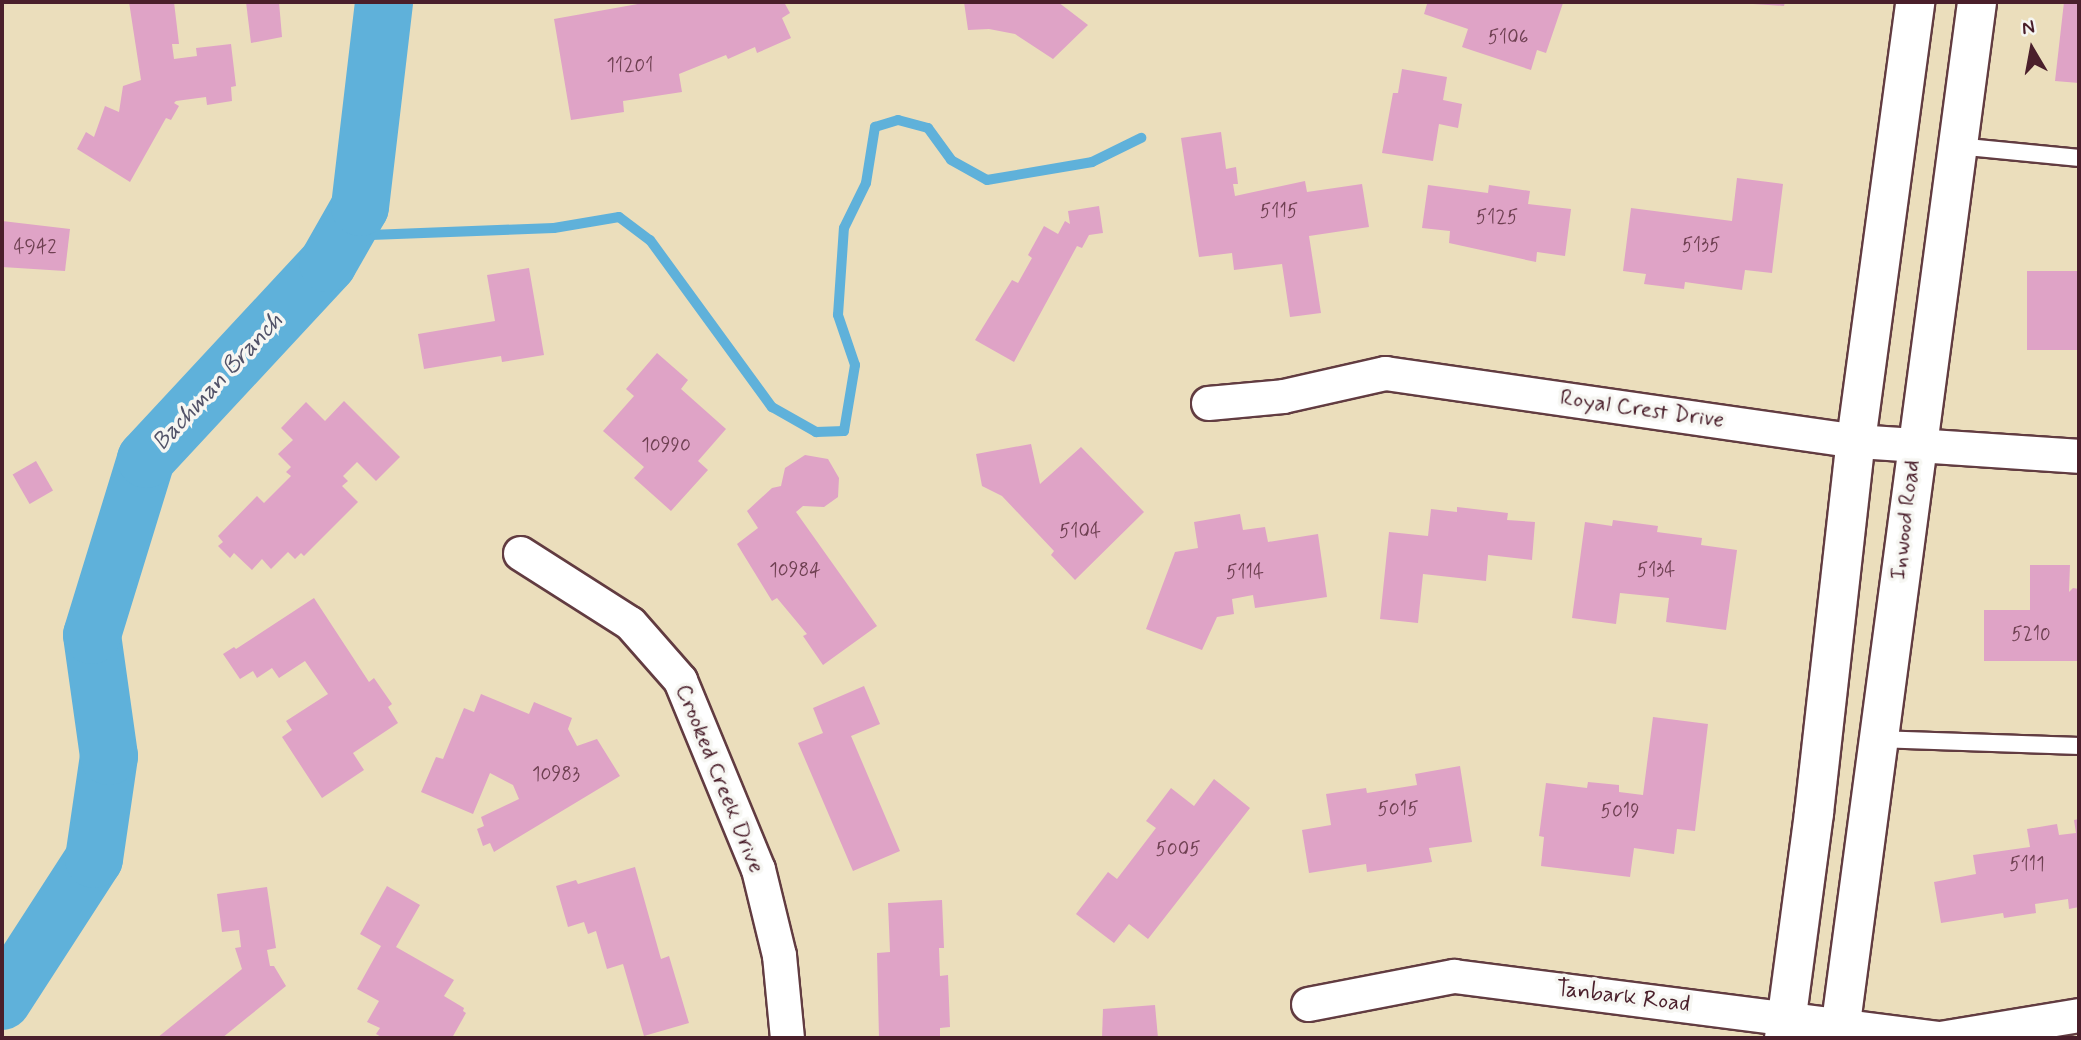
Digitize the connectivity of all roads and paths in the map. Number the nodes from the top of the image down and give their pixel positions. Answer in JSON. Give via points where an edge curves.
{"nodes":[{"id":1,"x":1915,"y":2,"type":"edge"},
{"id":2,"x":1977,"y":2,"type":"edge"},
{"id":3,"x":1957,"y":146,"type":"junction"},
{"id":4,"x":2079,"y":158,"type":"edge"},
{"id":5,"x":1208,"y":403,"type":"dead end"},
{"id":6,"x":1856,"y":441,"type":"junction"},
{"id":7,"x":1916,"y":445,"type":"junction"},
{"id":8,"x":2079,"y":456,"type":"edge"},
{"id":9,"x":520,"y":553,"type":"dead end"},
{"id":10,"x":1878,"y":739,"type":"junction"},
{"id":11,"x":2079,"y":746,"type":"edge"},
{"id":12,"x":1308,"y":1004,"type":"dead end"},
{"id":13,"x":2079,"y":1015,"type":"edge"},
{"id":14,"x":1785,"y":1028,"type":"edge"},
{"id":15,"x":1839,"y":1032,"type":"edge"},
{"id":16,"x":787,"y":1038,"type":"edge"},
{"id":17,"x":1940,"y":1038,"type":"edge"}],
"edges":[{"from":1,"to":6,"type":"main road"},
{"from":2,"to":3,"type":"main road","name":"Inwood Road"},
{"from":3,"to":4,"type":"lane"},
{"from":3,"to":7,"type":"main road","name":"Inwood Road"},
{"from":5,"to":6,"type":"street","name":"Royal Crest Drive","via":[[1283,397],[1385,373]]},
{"from":6,"to":7,"type":"street","name":"Royal Crest Drive"},
{"from":6,"to":14,"type":"main road"},
{"from":7,"to":8,"type":"street","name":"Royal Crest Drive"},
{"from":7,"to":10,"type":"main road","name":"Inwood Road"},
{"from":9,"to":16,"type":"street","name":"Crooked Creek Drive","via":[[630,623],[680,680],[758,869],[779,955]]},
{"from":10,"to":11,"type":"lane"},
{"from":10,"to":15,"type":"main road","name":"Inwood Road"},
{"from":12,"to":14,"type":"street","name":"Tanbark Road","via":[[1454,976]]},
{"from":13,"to":17,"type":"street","name":"Tanbark Road"},
{"from":14,"to":15,"type":"street","name":"Tanbark Road"},
{"from":15,"to":17,"type":"street","name":"Tanbark Road"}]}
